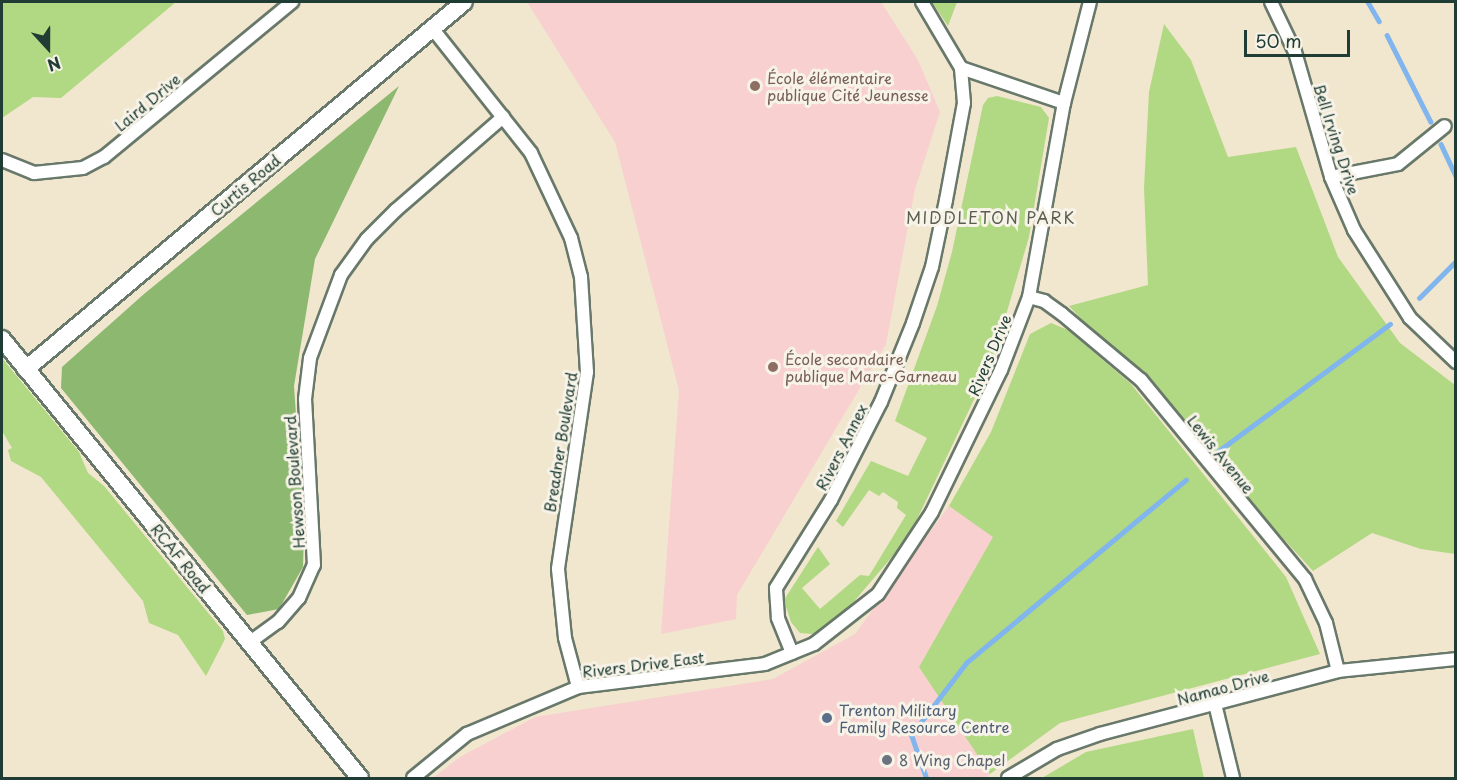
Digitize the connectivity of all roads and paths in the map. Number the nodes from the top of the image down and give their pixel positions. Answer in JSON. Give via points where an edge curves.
{"nodes":[{"id":1,"x":292,"y":2,"type":"edge"},
{"id":2,"x":464,"y":2,"type":"edge"},
{"id":3,"x":922,"y":2,"type":"edge"},
{"id":4,"x":1090,"y":2,"type":"edge"},
{"id":5,"x":1271,"y":2,"type":"edge"},
{"id":6,"x":432,"y":28,"type":"junction"},
{"id":7,"x":961,"y":68,"type":"junction"},
{"id":8,"x":1064,"y":103,"type":"junction"},
{"id":9,"x":503,"y":117,"type":"junction"},
{"id":10,"x":1445,"y":126,"type":"dead end"},
{"id":11,"x":2,"y":160,"type":"edge"},
{"id":12,"x":1331,"y":177,"type":"junction"},
{"id":13,"x":1029,"y":297,"type":"junction"},
{"id":14,"x":2,"y":339,"type":"edge"},
{"id":15,"x":1455,"y":362,"type":"edge"},
{"id":16,"x":26,"y":369,"type":"junction"},
{"id":17,"x":250,"y":642,"type":"junction"},
{"id":18,"x":792,"y":653,"type":"junction"},
{"id":19,"x":1455,"y":659,"type":"edge"},
{"id":20,"x":1338,"y":671,"type":"junction"},
{"id":21,"x":578,"y":687,"type":"junction"},
{"id":22,"x":1215,"y":704,"type":"junction"},
{"id":23,"x":360,"y":778,"type":"edge"},
{"id":24,"x":413,"y":778,"type":"edge"},
{"id":25,"x":1008,"y":778,"type":"edge"},
{"id":26,"x":1233,"y":778,"type":"edge"}],
"edges":[{"from":1,"to":11,"type":"street","name":"Laird Drive","via":[[104,157],[83,168],[34,173]]},
{"from":2,"to":6,"type":"main road","name":"Curtis Road"},
{"from":3,"to":7,"type":"street"},
{"from":4,"to":8,"type":"street","name":"Rivers Drive"},
{"from":5,"to":12,"type":"street","name":"Bell Irving Drive","via":[[1295,52]]},
{"from":6,"to":9,"type":"street","name":"Breadner Boulevard"},
{"from":6,"to":16,"type":"main road","name":"Curtis Road"},
{"from":7,"to":8,"type":"street"},
{"from":7,"to":18,"type":"street","name":"Rivers Annex","via":[[964,103],[946,200],[932,267],[913,323],[881,402],[831,500],[776,588],[778,618]]},
{"from":8,"to":13,"type":"street","name":"Rivers Drive"},
{"from":9,"to":17,"type":"street","name":"Hewson Boulevard","via":[[396,210],[367,239],[341,275],[310,358],[304,399],[314,565],[299,598],[278,622]]},
{"from":9,"to":21,"type":"street","name":"Breadner Boulevard","via":[[531,153],[552,190],[581,277],[587,372],[558,569],[565,638]]},
{"from":10,"to":12,"type":"street","via":[[1398,164]]},
{"from":12,"to":15,"type":"street","name":"Bell Irving Drive","via":[[1376,268],[1410,318]]},
{"from":13,"to":18,"type":"street","name":"Rivers Drive","via":[[991,391],[917,539],[878,594],[814,644]]},
{"from":13,"to":20,"type":"street","name":"Lewis Avenue","via":[[1053,308],[1141,380],[1305,579],[1326,623]]},
{"from":14,"to":16,"type":"main road","name":"RCAF Road"},
{"from":16,"to":17,"type":"main road","name":"RCAF Road"},
{"from":17,"to":23,"type":"main road","name":"RCAF Road"},
{"from":18,"to":21,"type":"street","name":"Rivers Drive East","via":[[744,667]]},
{"from":19,"to":20,"type":"street","name":"Namao Drive"},
{"from":20,"to":22,"type":"street","name":"Namao Drive"},
{"from":21,"to":24,"type":"street","name":"Rivers Drive East","via":[[466,734]]},
{"from":22,"to":25,"type":"street","name":"Namao Drive","via":[[1057,749]]},
{"from":22,"to":26,"type":"street"}]}
